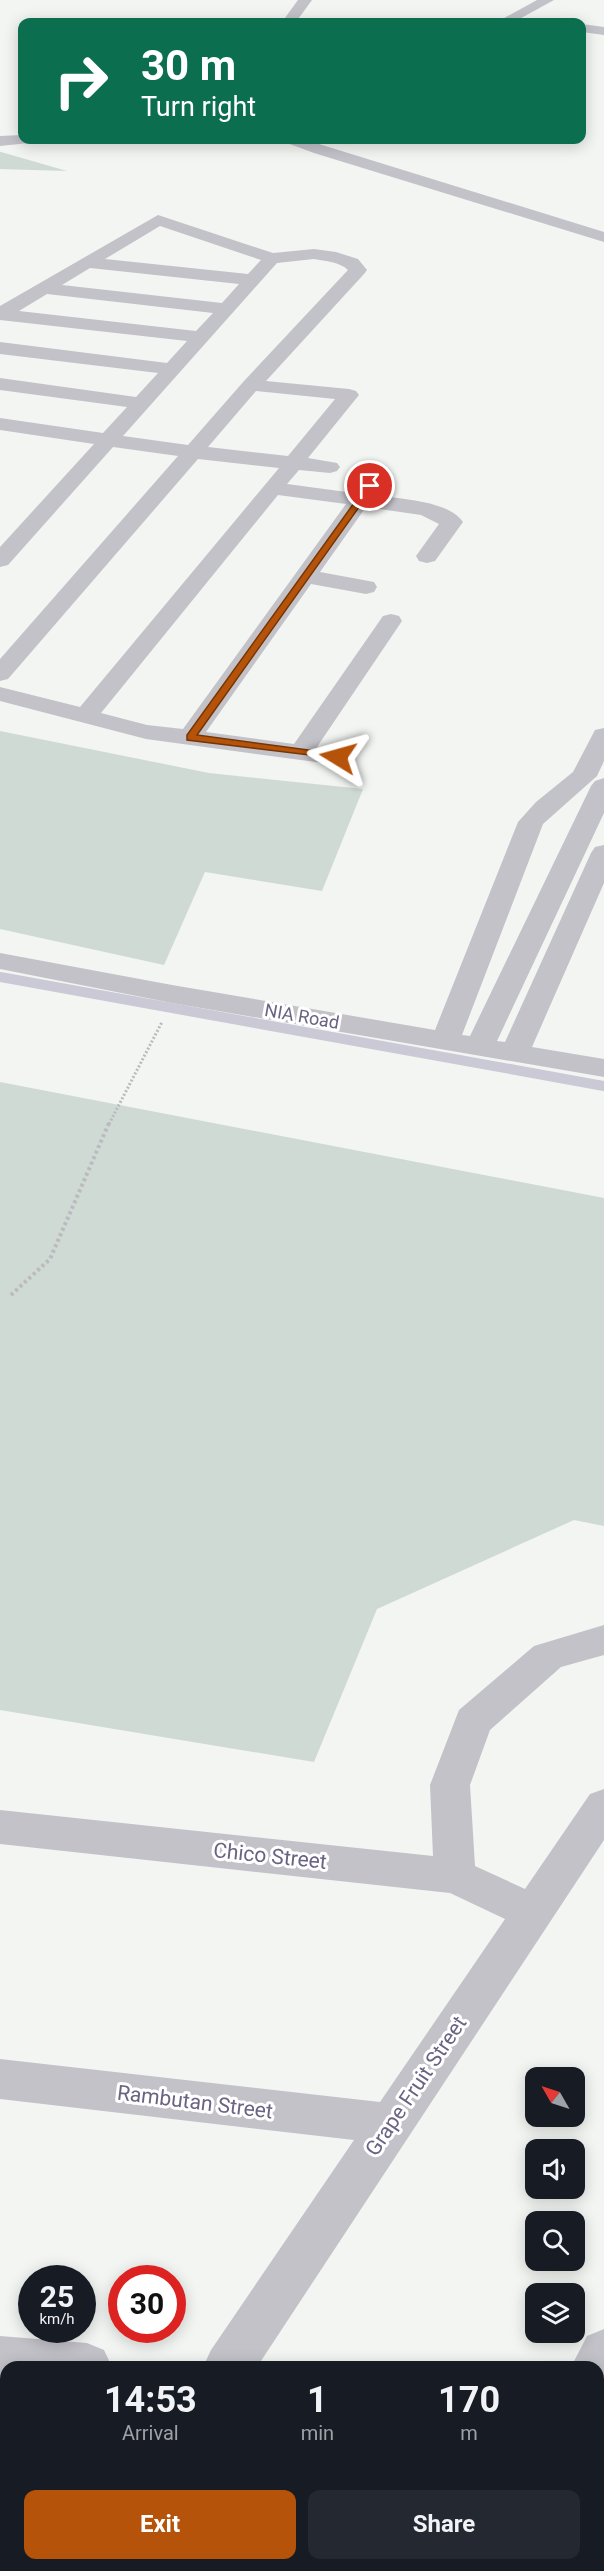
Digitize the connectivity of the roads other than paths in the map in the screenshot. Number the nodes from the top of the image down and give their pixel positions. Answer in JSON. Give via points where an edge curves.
{"nodes":[{"id":1,"x":304,"y":0,"type":"edge"},
{"id":2,"x":547,"y":0,"type":"edge"},
{"id":3,"x":292,"y":18,"type":"edge"},
{"id":4,"x":512,"y":18,"type":"edge"},
{"id":5,"x":18,"y":140,"type":"edge"},
{"id":6,"x":0,"y":141,"type":"edge"},
{"id":7,"x":304,"y":144,"type":"edge"},
{"id":8,"x":604,"y":237,"type":"edge"},
{"id":9,"x":272,"y":258,"type":"junction"},
{"id":10,"x":87,"y":262,"type":"junction"},
{"id":11,"x":252,"y":280,"type":"junction"},
{"id":12,"x":44,"y":288,"type":"junction"},
{"id":13,"x":226,"y":309,"type":"junction"},
{"id":14,"x":0,"y":314,"type":"edge"},
{"id":15,"x":200,"y":338,"type":"junction"},
{"id":16,"x":0,"y":348,"type":"edge"},
{"id":17,"x":171,"y":369,"type":"junction"},
{"id":18,"x":0,"y":384,"type":"edge"},
{"id":19,"x":251,"y":385,"type":"junction"},
{"id":20,"x":140,"y":403,"type":"junction"},
{"id":21,"x":0,"y":424,"type":"edge"},
{"id":22,"x":24,"y":428,"type":"junction"},
{"id":23,"x":109,"y":441,"type":"junction"},
{"id":24,"x":8,"y":444,"type":"dead end"},
{"id":25,"x":193,"y":452,"type":"junction"},
{"id":26,"x":295,"y":462,"type":"junction"},
{"id":27,"x":330,"y":466,"type":"dead end"},
{"id":28,"x":274,"y":488,"type":"junction"},
{"id":29,"x":365,"y":493,"type":"junction"},
{"id":30,"x":426,"y":556,"type":"dead end"},
{"id":31,"x":0,"y":560,"type":"edge"},
{"id":32,"x":306,"y":576,"type":"junction"},
{"id":33,"x":366,"y":587,"type":"dead end"},
{"id":34,"x":391,"y":621,"type":"dead end"},
{"id":35,"x":0,"y":674,"type":"edge"},
{"id":36,"x":0,"y":694,"type":"edge"},
{"id":37,"x":86,"y":716,"type":"junction"},
{"id":38,"x":604,"y":735,"type":"edge"},
{"id":39,"x":190,"y":737,"type":"junction"},
{"id":40,"x":301,"y":752,"type":"junction"},
{"id":41,"x":338,"y":757,"type":"dead end"},
{"id":42,"x":604,"y":786,"type":"edge"},
{"id":43,"x":594,"y":829,"type":"edge"},
{"id":44,"x":604,"y":853,"type":"edge"},
{"id":45,"x":0,"y":961,"type":"edge"},
{"id":46,"x":445,"y":1041,"type":"junction"},
{"id":47,"x":479,"y":1047,"type":"junction"},
{"id":48,"x":515,"y":1053,"type":"junction"},
{"id":49,"x":604,"y":1068,"type":"edge"},
{"id":50,"x":604,"y":1640,"type":"edge"},
{"id":51,"x":604,"y":1806,"type":"edge"},
{"id":52,"x":0,"y":1827,"type":"edge"},
{"id":53,"x":455,"y":1876,"type":"junction"},
{"id":54,"x":533,"y":1912,"type":"junction"},
{"id":55,"x":0,"y":2079,"type":"edge"},
{"id":56,"x":391,"y":2124,"type":"junction"},
{"id":57,"x":232,"y":2361,"type":"edge"}],
"edges":[{"from":1,"to":3,"type":"street"},
{"from":2,"to":4,"type":"street"},
{"from":5,"to":6,"type":"street"},
{"from":7,"to":8,"type":"street"},
{"from":9,"to":10,"type":"street","via":[[158,220]]},
{"from":9,"to":11,"type":"street"},
{"from":9,"to":19,"type":"street","via":[[330,256],[351,263],[358,270]]},
{"from":10,"to":11,"type":"street"},
{"from":10,"to":12,"type":"street"},
{"from":11,"to":13,"type":"street"},
{"from":12,"to":13,"type":"street"},
{"from":12,"to":14,"type":"street"},
{"from":13,"to":15,"type":"street"},
{"from":14,"to":15,"type":"street"},
{"from":15,"to":17,"type":"street"},
{"from":16,"to":17,"type":"street"},
{"from":17,"to":20,"type":"street"},
{"from":18,"to":20,"type":"street"},
{"from":19,"to":25,"type":"street"},
{"from":19,"to":26,"type":"street","via":[[349,395]]},
{"from":20,"to":23,"type":"street"},
{"from":21,"to":22,"type":"street"},
{"from":22,"to":23,"type":"street"},
{"from":22,"to":24,"type":"street"},
{"from":23,"to":25,"type":"street"},
{"from":23,"to":31,"type":"street"},
{"from":25,"to":26,"type":"street"},
{"from":25,"to":35,"type":"street"},
{"from":26,"to":27,"type":"street"},
{"from":26,"to":28,"type":"street"},
{"from":28,"to":29,"type":"street"},
{"from":28,"to":37,"type":"street"},
{"from":29,"to":30,"type":"street","via":[[426,509],[452,522]]},
{"from":29,"to":32,"type":"street"},
{"from":32,"to":33,"type":"street"},
{"from":32,"to":39,"type":"street"},
{"from":34,"to":40,"type":"street"},
{"from":36,"to":37,"type":"street"},
{"from":37,"to":39,"type":"street","via":[[146,732]]},
{"from":38,"to":46,"type":"street","via":[[584,776],[531,822]]},
{"from":39,"to":40,"type":"street"},
{"from":40,"to":41,"type":"street"},
{"from":42,"to":43,"type":"street"},
{"from":43,"to":47,"type":"street"},
{"from":44,"to":48,"type":"street"},
{"from":45,"to":46,"type":"street","name":"NIA Road"},
{"from":46,"to":47,"type":"street","name":"NIA Road"},
{"from":47,"to":48,"type":"street","name":"NIA Road"},
{"from":48,"to":49,"type":"street","name":"NIA Road"},
{"from":50,"to":53,"type":"street","via":[[548,1656],[473,1721],[450,1785]]},
{"from":51,"to":54,"type":"street","name":"Grape Fruit Street"},
{"from":52,"to":53,"type":"street","name":"Chico Street"},
{"from":53,"to":54,"type":"street","name":"Chico Street"},
{"from":54,"to":56,"type":"street","name":"Grape Fruit Street"},
{"from":55,"to":56,"type":"street","name":"Rambutan Street"},
{"from":56,"to":57,"type":"street","name":"Grape Fruit Street"}]}
